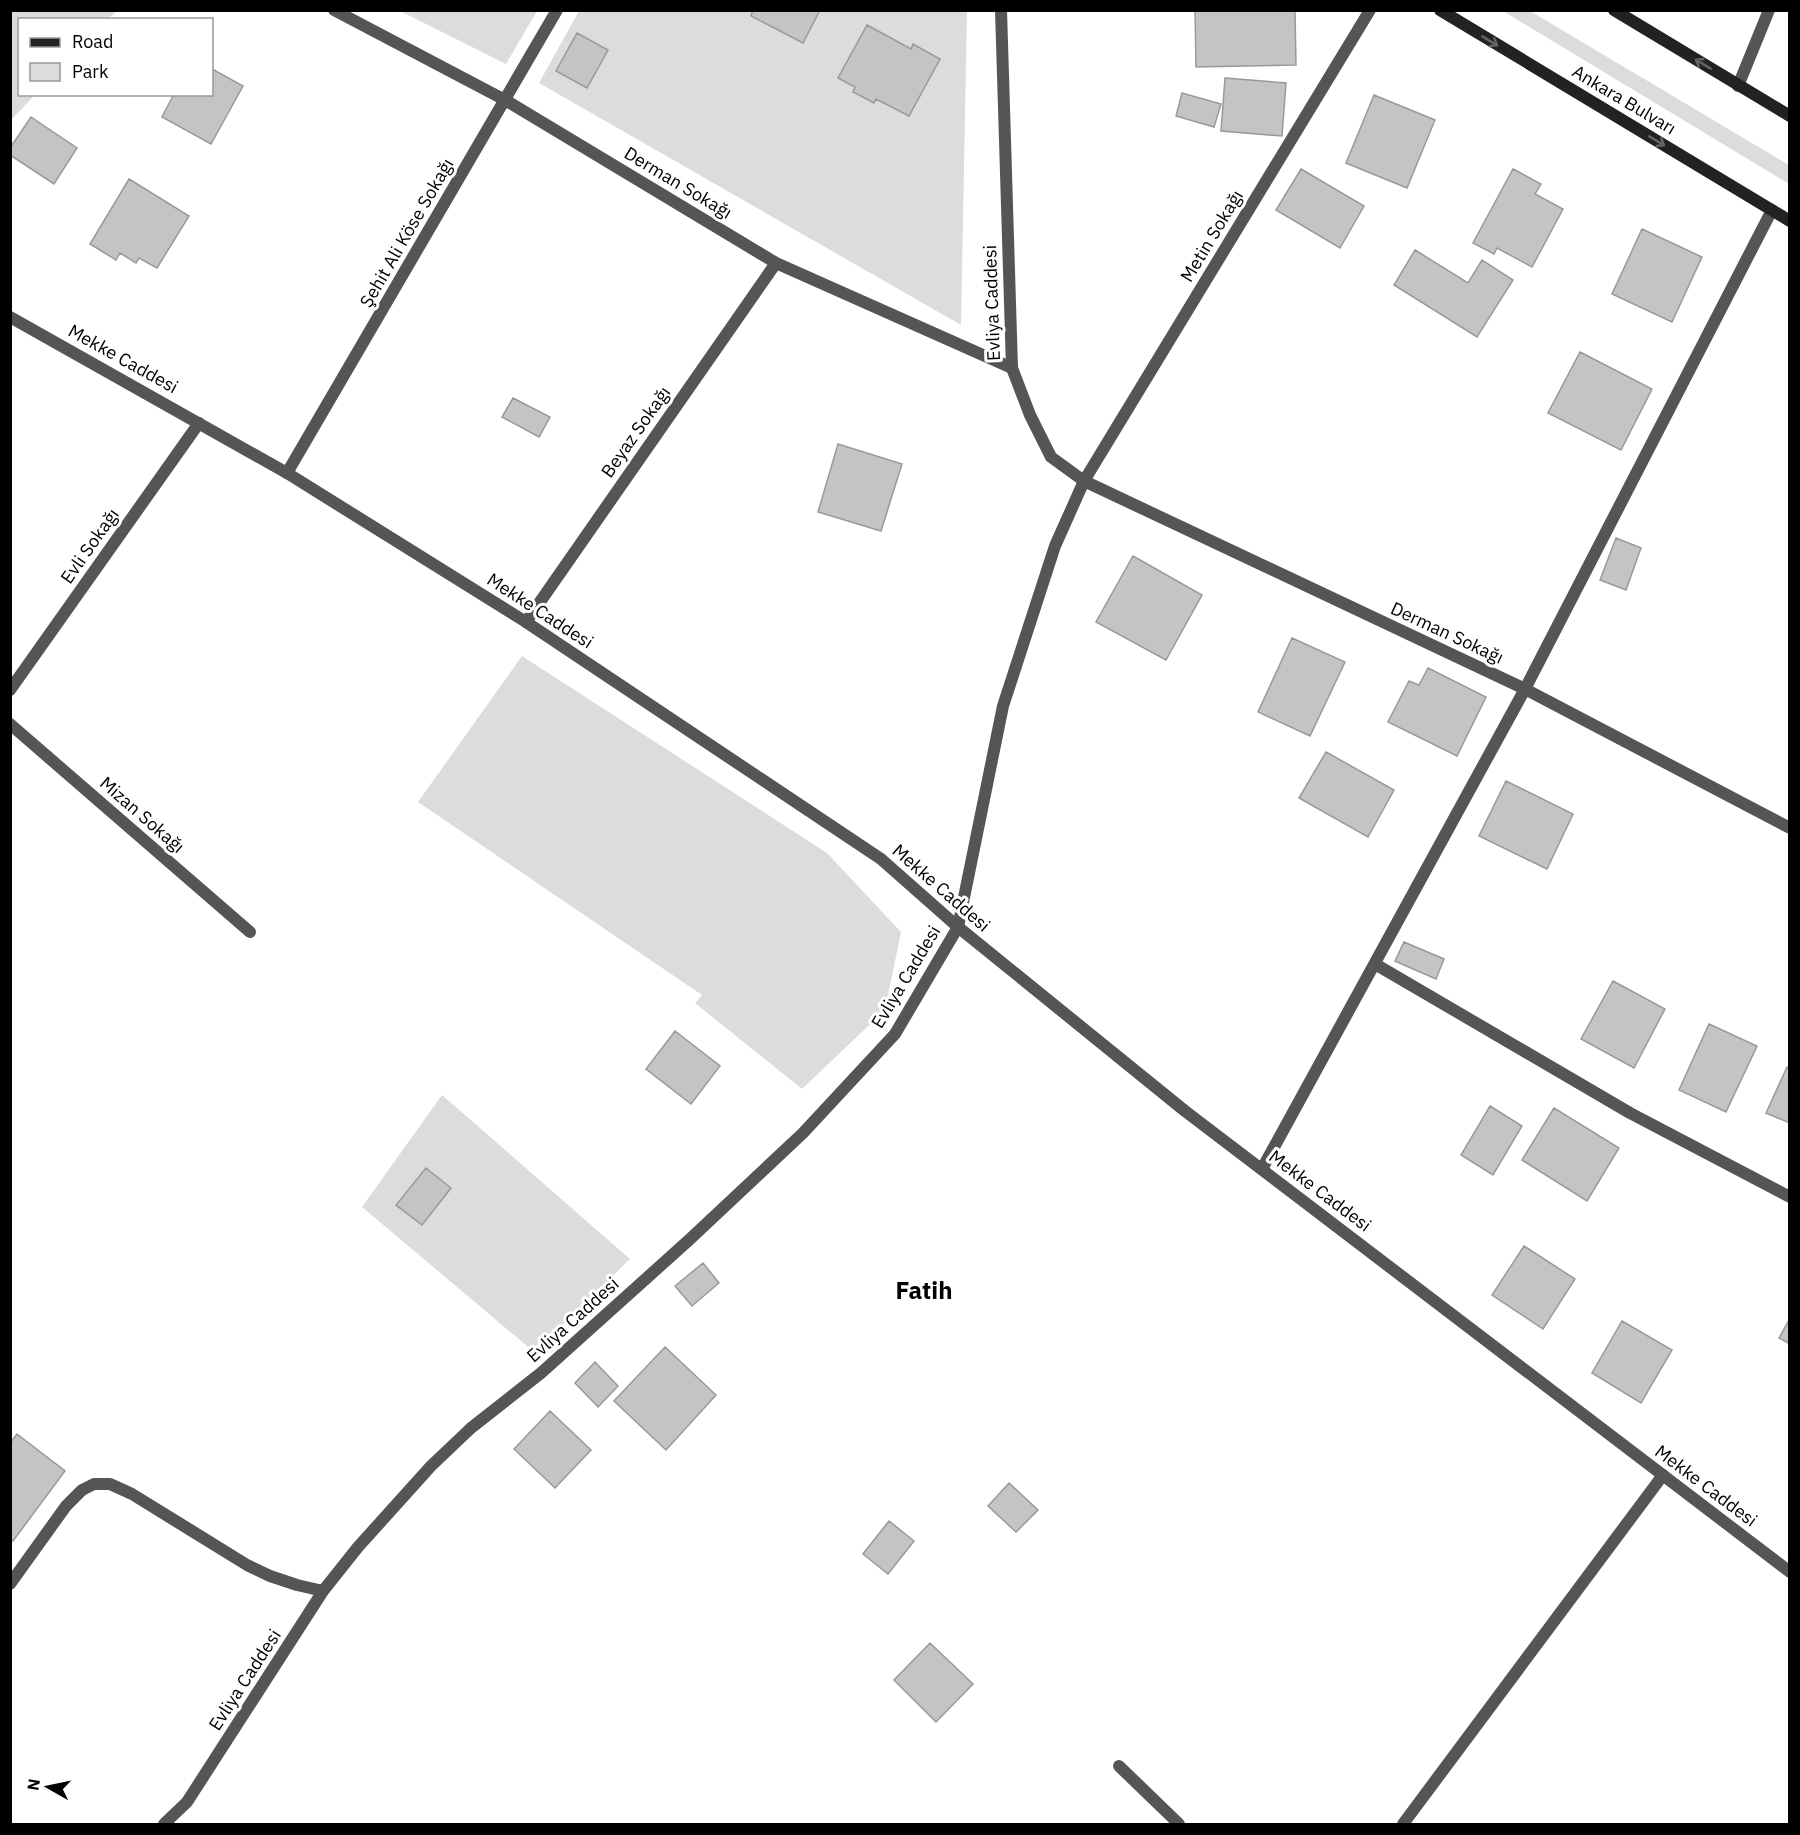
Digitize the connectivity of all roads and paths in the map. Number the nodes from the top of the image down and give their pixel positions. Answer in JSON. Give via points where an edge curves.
{"nodes":[{"id":1,"x":334,"y":10,"type":"edge"},
{"id":2,"x":557,"y":10,"type":"edge"},
{"id":3,"x":1001,"y":10,"type":"edge"},
{"id":4,"x":1370,"y":10,"type":"edge"},
{"id":5,"x":1440,"y":10,"type":"edge"},
{"id":6,"x":1614,"y":10,"type":"edge"},
{"id":7,"x":1769,"y":10,"type":"edge"},
{"id":8,"x":1738,"y":86,"type":"junction"},
{"id":9,"x":505,"y":100,"type":"junction"},
{"id":10,"x":1790,"y":116,"type":"edge"},
{"id":11,"x":1772,"y":210,"type":"junction"},
{"id":12,"x":1790,"y":221,"type":"edge"},
{"id":13,"x":776,"y":263,"type":"junction"},
{"id":14,"x":10,"y":317,"type":"edge"},
{"id":15,"x":1012,"y":368,"type":"junction"},
{"id":16,"x":200,"y":423,"type":"junction"},
{"id":17,"x":287,"y":473,"type":"junction"},
{"id":18,"x":1084,"y":481,"type":"junction"},
{"id":19,"x":526,"y":622,"type":"junction"},
{"id":20,"x":1525,"y":689,"type":"junction"},
{"id":21,"x":10,"y":690,"type":"edge"},
{"id":22,"x":10,"y":724,"type":"edge"},
{"id":23,"x":1790,"y":828,"type":"edge"},
{"id":24,"x":958,"y":927,"type":"junction"},
{"id":25,"x":250,"y":932,"type":"dead end"},
{"id":26,"x":1375,"y":964,"type":"junction"},
{"id":27,"x":1262,"y":1169,"type":"junction"},
{"id":28,"x":1790,"y":1197,"type":"edge"},
{"id":29,"x":1663,"y":1475,"type":"junction"},
{"id":30,"x":1790,"y":1572,"type":"edge"},
{"id":31,"x":10,"y":1584,"type":"edge"},
{"id":32,"x":323,"y":1591,"type":"junction"},
{"id":33,"x":1119,"y":1766,"type":"dead end"},
{"id":34,"x":165,"y":1824,"type":"edge"},
{"id":35,"x":1179,"y":1824,"type":"edge"},
{"id":36,"x":1403,"y":1824,"type":"edge"}],
"edges":[{"from":1,"to":9,"type":"street","name":"Derman Sokağı"},
{"from":2,"to":9,"type":"street","name":"Şehit Ali Köse Sokağı"},
{"from":3,"to":15,"type":"street","name":"Evliya Caddesi"},
{"from":4,"to":18,"type":"street","name":"Metin Sokağı"},
{"from":5,"to":11,"type":"main road","name":"Ankara Bulvarı","one_way":true},
{"from":8,"to":6,"type":"main road","one_way":true},
{"from":7,"to":8,"type":"street"},
{"from":8,"to":10,"type":"main road"},
{"from":9,"to":13,"type":"street","name":"Derman Sokağı"},
{"from":9,"to":17,"type":"street","name":"Şehit Ali Köse Sokağı"},
{"from":11,"to":12,"type":"main road","name":"Ankara Bulvarı"},
{"from":11,"to":20,"type":"street"},
{"from":13,"to":15,"type":"street","name":"Derman Sokağı"},
{"from":13,"to":19,"type":"street","name":"Beyaz Sokağı"},
{"from":14,"to":16,"type":"street","name":"Mekke Caddesi"},
{"from":15,"to":18,"type":"street","name":"Evliya Caddesi","via":[[1051,457]]},
{"from":16,"to":17,"type":"street","name":"Mekke Caddesi"},
{"from":16,"to":21,"type":"street","name":"Evli Sokağı"},
{"from":17,"to":19,"type":"street","name":"Mekke Caddesi"},
{"from":18,"to":20,"type":"street","name":"Derman Sokağı"},
{"from":18,"to":24,"type":"street","name":"Evliya Caddesi","via":[[1055,546],[1003,706]]},
{"from":19,"to":24,"type":"street","name":"Mekke Caddesi","via":[[881,859]]},
{"from":20,"to":23,"type":"street","name":"Derman Sokağı"},
{"from":20,"to":26,"type":"street"},
{"from":22,"to":25,"type":"street","name":"Mizan Sokağı"},
{"from":24,"to":27,"type":"street","name":"Mekke Caddesi"},
{"from":24,"to":32,"type":"street","name":"Evliya Caddesi","via":[[895,1034],[803,1133],[549,1366],[471,1428],[431,1466]]},
{"from":26,"to":27,"type":"street"},
{"from":26,"to":28,"type":"street","via":[[1630,1113]]},
{"from":27,"to":29,"type":"street","name":"Mekke Caddesi"},
{"from":29,"to":30,"type":"street","name":"Mekke Caddesi"},
{"from":29,"to":36,"type":"street"},
{"from":31,"to":32,"type":"street","via":[[66,1506],[82,1490],[94,1484],[110,1484],[247,1565]]},
{"from":32,"to":34,"type":"street","name":"Evliya Caddesi","via":[[187,1802]]},
{"from":33,"to":35,"type":"street"}]}
